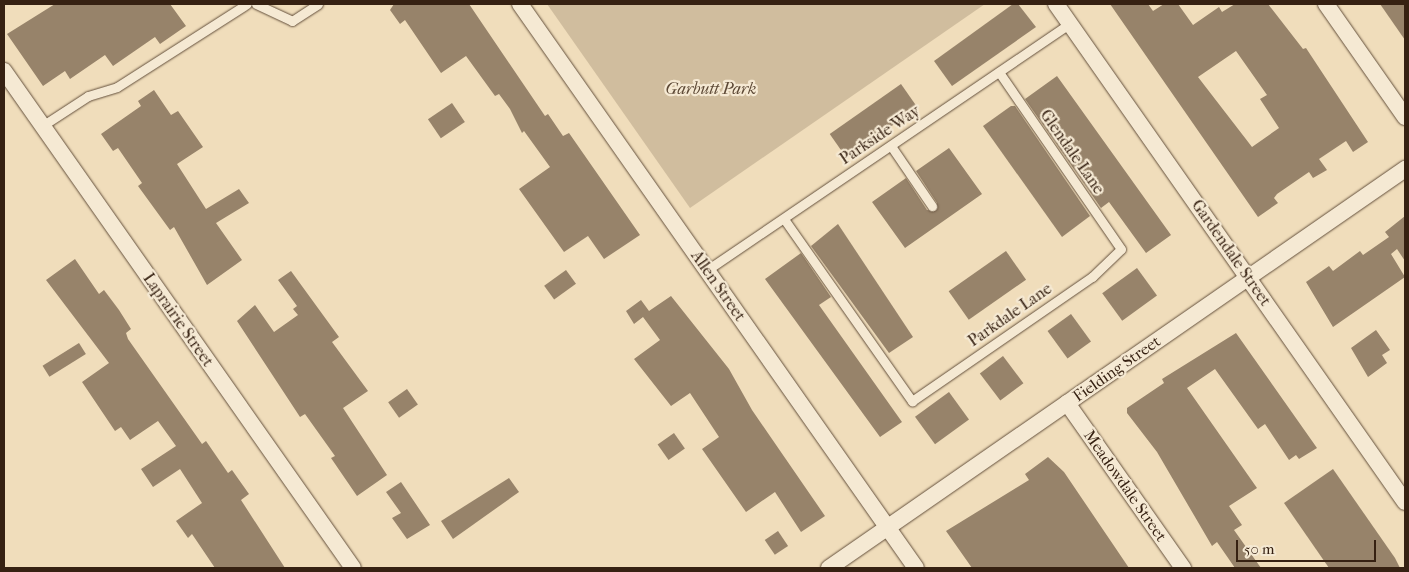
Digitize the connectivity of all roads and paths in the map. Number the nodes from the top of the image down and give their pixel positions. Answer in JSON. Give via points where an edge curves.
{"nodes":[{"id":1,"x":247,"y":4,"type":"edge"},
{"id":2,"x":256,"y":4,"type":"edge"},
{"id":3,"x":318,"y":4,"type":"edge"},
{"id":4,"x":520,"y":4,"type":"edge"},
{"id":5,"x":1056,"y":4,"type":"edge"},
{"id":6,"x":1326,"y":4,"type":"edge"},
{"id":7,"x":1070,"y":23,"type":"junction"},
{"id":8,"x":4,"y":72,"type":"edge"},
{"id":9,"x":999,"y":72,"type":"junction"},
{"id":10,"x":1405,"y":117,"type":"edge"},
{"id":11,"x":42,"y":126,"type":"junction"},
{"id":12,"x":891,"y":146,"type":"junction"},
{"id":13,"x":1405,"y":170,"type":"edge"},
{"id":14,"x":932,"y":206,"type":"dead end"},
{"id":15,"x":784,"y":219,"type":"junction"},
{"id":16,"x":1121,"y":249,"type":"joint"},
{"id":17,"x":707,"y":270,"type":"junction"},
{"id":18,"x":1250,"y":279,"type":"junction"},
{"id":19,"x":1068,"y":404,"type":"junction"},
{"id":20,"x":1405,"y":502,"type":"edge"},
{"id":21,"x":888,"y":528,"type":"junction"},
{"id":22,"x":352,"y":568,"type":"edge"},
{"id":23,"x":829,"y":568,"type":"edge"},
{"id":24,"x":916,"y":568,"type":"edge"},
{"id":25,"x":1183,"y":568,"type":"edge"}],
"edges":[{"from":1,"to":11,"type":"lane","via":[[117,87],[88,96]]},
{"from":2,"to":3,"type":"lane","via":[[292,21]]},
{"from":4,"to":17,"type":"street","name":"Allen Street"},
{"from":5,"to":7,"type":"street","name":"Gardendale Street"},
{"from":6,"to":10,"type":"street"},
{"from":7,"to":9,"type":"lane","name":"Parkside Way"},
{"from":7,"to":18,"type":"street","name":"Gardendale Street"},
{"from":8,"to":11,"type":"street","name":"Laprairie Street"},
{"from":9,"to":12,"type":"lane","name":"Parkside Way"},
{"from":9,"to":16,"type":"lane","name":"Glendale Lane"},
{"from":11,"to":22,"type":"street","name":"Laprairie Street"},
{"from":12,"to":14,"type":"lane"},
{"from":12,"to":15,"type":"lane","name":"Parkside Way"},
{"from":13,"to":18,"type":"street","name":"Fielding Street"},
{"from":15,"to":16,"type":"lane","name":"Parkdale Lane","via":[[912,402],[1092,277]]},
{"from":15,"to":17,"type":"lane","name":"Parkside Way"},
{"from":17,"to":21,"type":"street","name":"Allen Street"},
{"from":18,"to":19,"type":"street","name":"Fielding Street"},
{"from":18,"to":20,"type":"street","name":"Gardendale Street"},
{"from":19,"to":21,"type":"street","name":"Fielding Street"},
{"from":19,"to":25,"type":"street","name":"Meadowdale Street"},
{"from":21,"to":23,"type":"street","name":"Fielding Street"},
{"from":21,"to":24,"type":"street","name":"Allen Street"}]}
